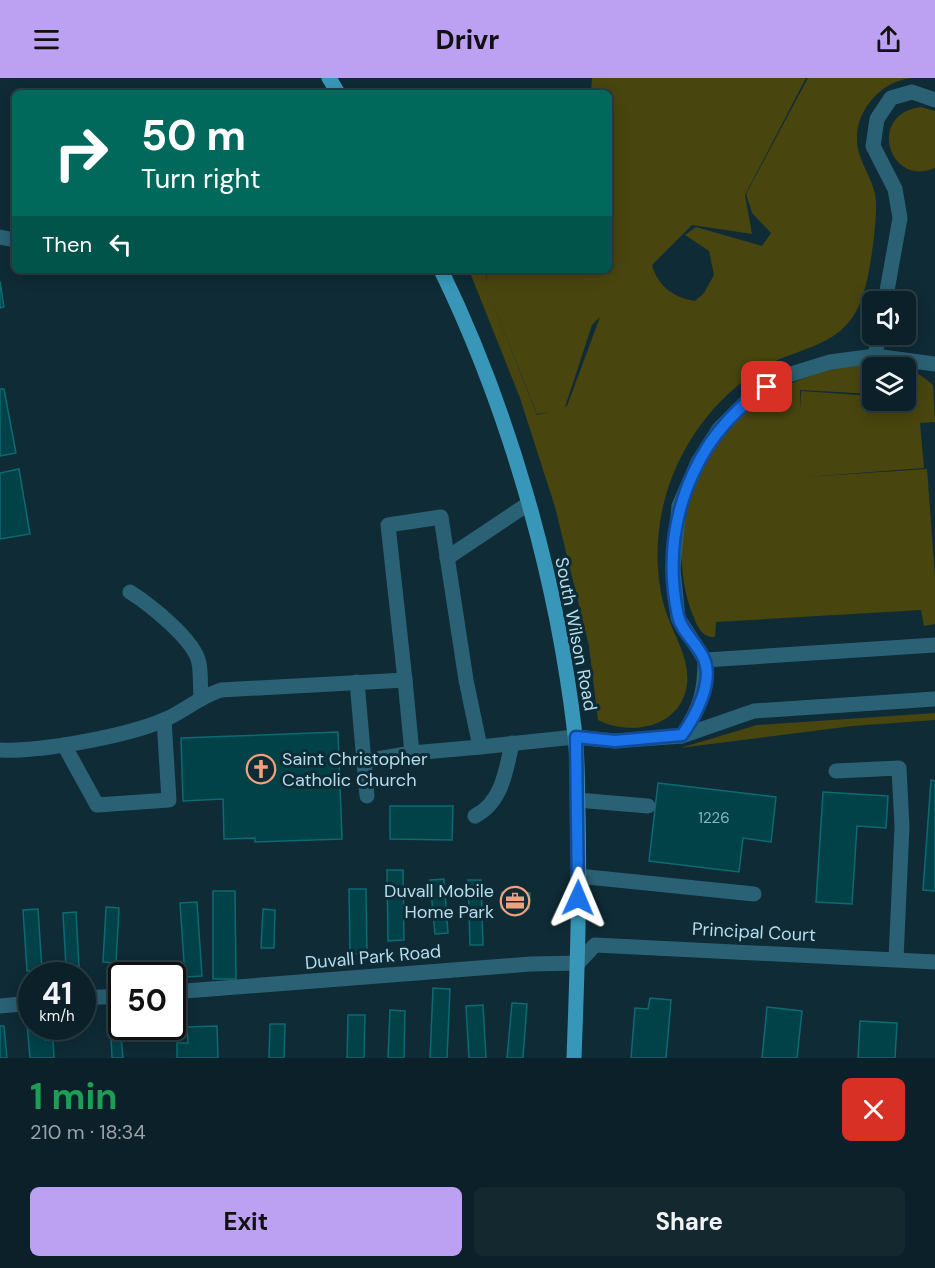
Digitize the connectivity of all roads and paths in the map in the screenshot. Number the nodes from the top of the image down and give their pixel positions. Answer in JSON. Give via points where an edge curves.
{"nodes":[{"id":1,"x":935,"y":100,"type":"edge"},
{"id":2,"x":442,"y":273,"type":"edge"},
{"id":3,"x":887,"y":291,"type":"edge"},
{"id":4,"x":877,"y":345,"type":"edge"},
{"id":5,"x":875,"y":356,"type":"junction"},
{"id":6,"x":935,"y":364,"type":"edge"},
{"id":7,"x":528,"y":504,"type":"junction"},
{"id":8,"x":447,"y":558,"type":"junction"},
{"id":9,"x":130,"y":592,"type":"dead end"},
{"id":10,"x":935,"y":645,"type":"edge"},
{"id":11,"x":705,"y":660,"type":"junction"},
{"id":12,"x":405,"y":680,"type":"junction"},
{"id":13,"x":357,"y":682,"type":"junction"},
{"id":14,"x":201,"y":696,"type":"junction"},
{"id":15,"x":935,"y":699,"type":"edge"},
{"id":16,"x":164,"y":720,"type":"junction"},
{"id":17,"x":682,"y":735,"type":"junction"},
{"id":18,"x":576,"y":737,"type":"junction"},
{"id":19,"x":512,"y":743,"type":"junction"},
{"id":20,"x":64,"y":745,"type":"junction"},
{"id":21,"x":480,"y":747,"type":"junction"},
{"id":22,"x":0,"y":750,"type":"edge"},
{"id":23,"x":412,"y":753,"type":"junction"},
{"id":24,"x":364,"y":761,"type":"junction"},
{"id":25,"x":837,"y":771,"type":"dead end"},
{"id":26,"x":368,"y":796,"type":"dead end"},
{"id":27,"x":578,"y":800,"type":"junction"},
{"id":28,"x":648,"y":806,"type":"dead end"},
{"id":29,"x":475,"y":816,"type":"dead end"},
{"id":30,"x":578,"y":876,"type":"junction"},
{"id":31,"x":754,"y":894,"type":"dead end"},
{"id":32,"x":896,"y":959,"type":"junction"},
{"id":33,"x":935,"y":962,"type":"edge"},
{"id":34,"x":578,"y":963,"type":"junction"},
{"id":35,"x":186,"y":991,"type":"edge"},
{"id":36,"x":18,"y":1005,"type":"edge"},
{"id":37,"x":0,"y":1006,"type":"edge"},
{"id":38,"x":574,"y":1058,"type":"edge"}],
"edges":[{"from":1,"to":3,"type":"street","via":[[912,92],[891,99],[877,119],[873,146],[895,189],[900,218]]},
{"from":2,"to":7,"type":"main road","name":"South Wilson Road","via":[[500,416]]},
{"from":4,"to":5,"type":"street"},
{"from":5,"to":6,"type":"street"},
{"from":5,"to":11,"type":"street","via":[[830,362],[785,376],[749,399],[720,429],[698,462],[679,506],[673,569],[678,618]]},
{"from":7,"to":8,"type":"street"},
{"from":7,"to":18,"type":"main road","name":"South Wilson Road","via":[[558,629]]},
{"from":8,"to":12,"type":"street","via":[[441,517],[388,525]]},
{"from":8,"to":21,"type":"street"},
{"from":9,"to":14,"type":"street","via":[[156,608],[199,661]]},
{"from":10,"to":11,"type":"street"},
{"from":11,"to":17,"type":"street","via":[[699,710]]},
{"from":12,"to":13,"type":"street"},
{"from":12,"to":23,"type":"street"},
{"from":13,"to":14,"type":"street","via":[[221,690]]},
{"from":13,"to":24,"type":"street"},
{"from":14,"to":16,"type":"street"},
{"from":15,"to":17,"type":"street","via":[[754,711]]},
{"from":16,"to":20,"type":"street"},
{"from":16,"to":20,"type":"street","via":[[169,800],[97,805]]},
{"from":17,"to":18,"type":"street","via":[[615,741]]},
{"from":18,"to":19,"type":"street"},
{"from":18,"to":27,"type":"main road","name":"South Wilson Road"},
{"from":19,"to":21,"type":"street"},
{"from":19,"to":29,"type":"street","via":[[495,799],[488,809]]},
{"from":20,"to":22,"type":"street"},
{"from":21,"to":23,"type":"street"},
{"from":23,"to":24,"type":"street"},
{"from":24,"to":26,"type":"street"},
{"from":25,"to":32,"type":"street","via":[[899,768],[902,827]]},
{"from":27,"to":28,"type":"street"},
{"from":27,"to":30,"type":"main road","name":"South Wilson Road"},
{"from":30,"to":31,"type":"street"},
{"from":30,"to":34,"type":"main road","name":"South Wilson Road"},
{"from":32,"to":33,"type":"street","name":"Principal Court"},
{"from":32,"to":34,"type":"street","name":"Principal Court","via":[[595,945]]},
{"from":34,"to":35,"type":"street","name":"Duvall Park Road","via":[[531,963]]},
{"from":34,"to":38,"type":"main road","name":"South Wilson Road"},
{"from":36,"to":37,"type":"street"}]}
